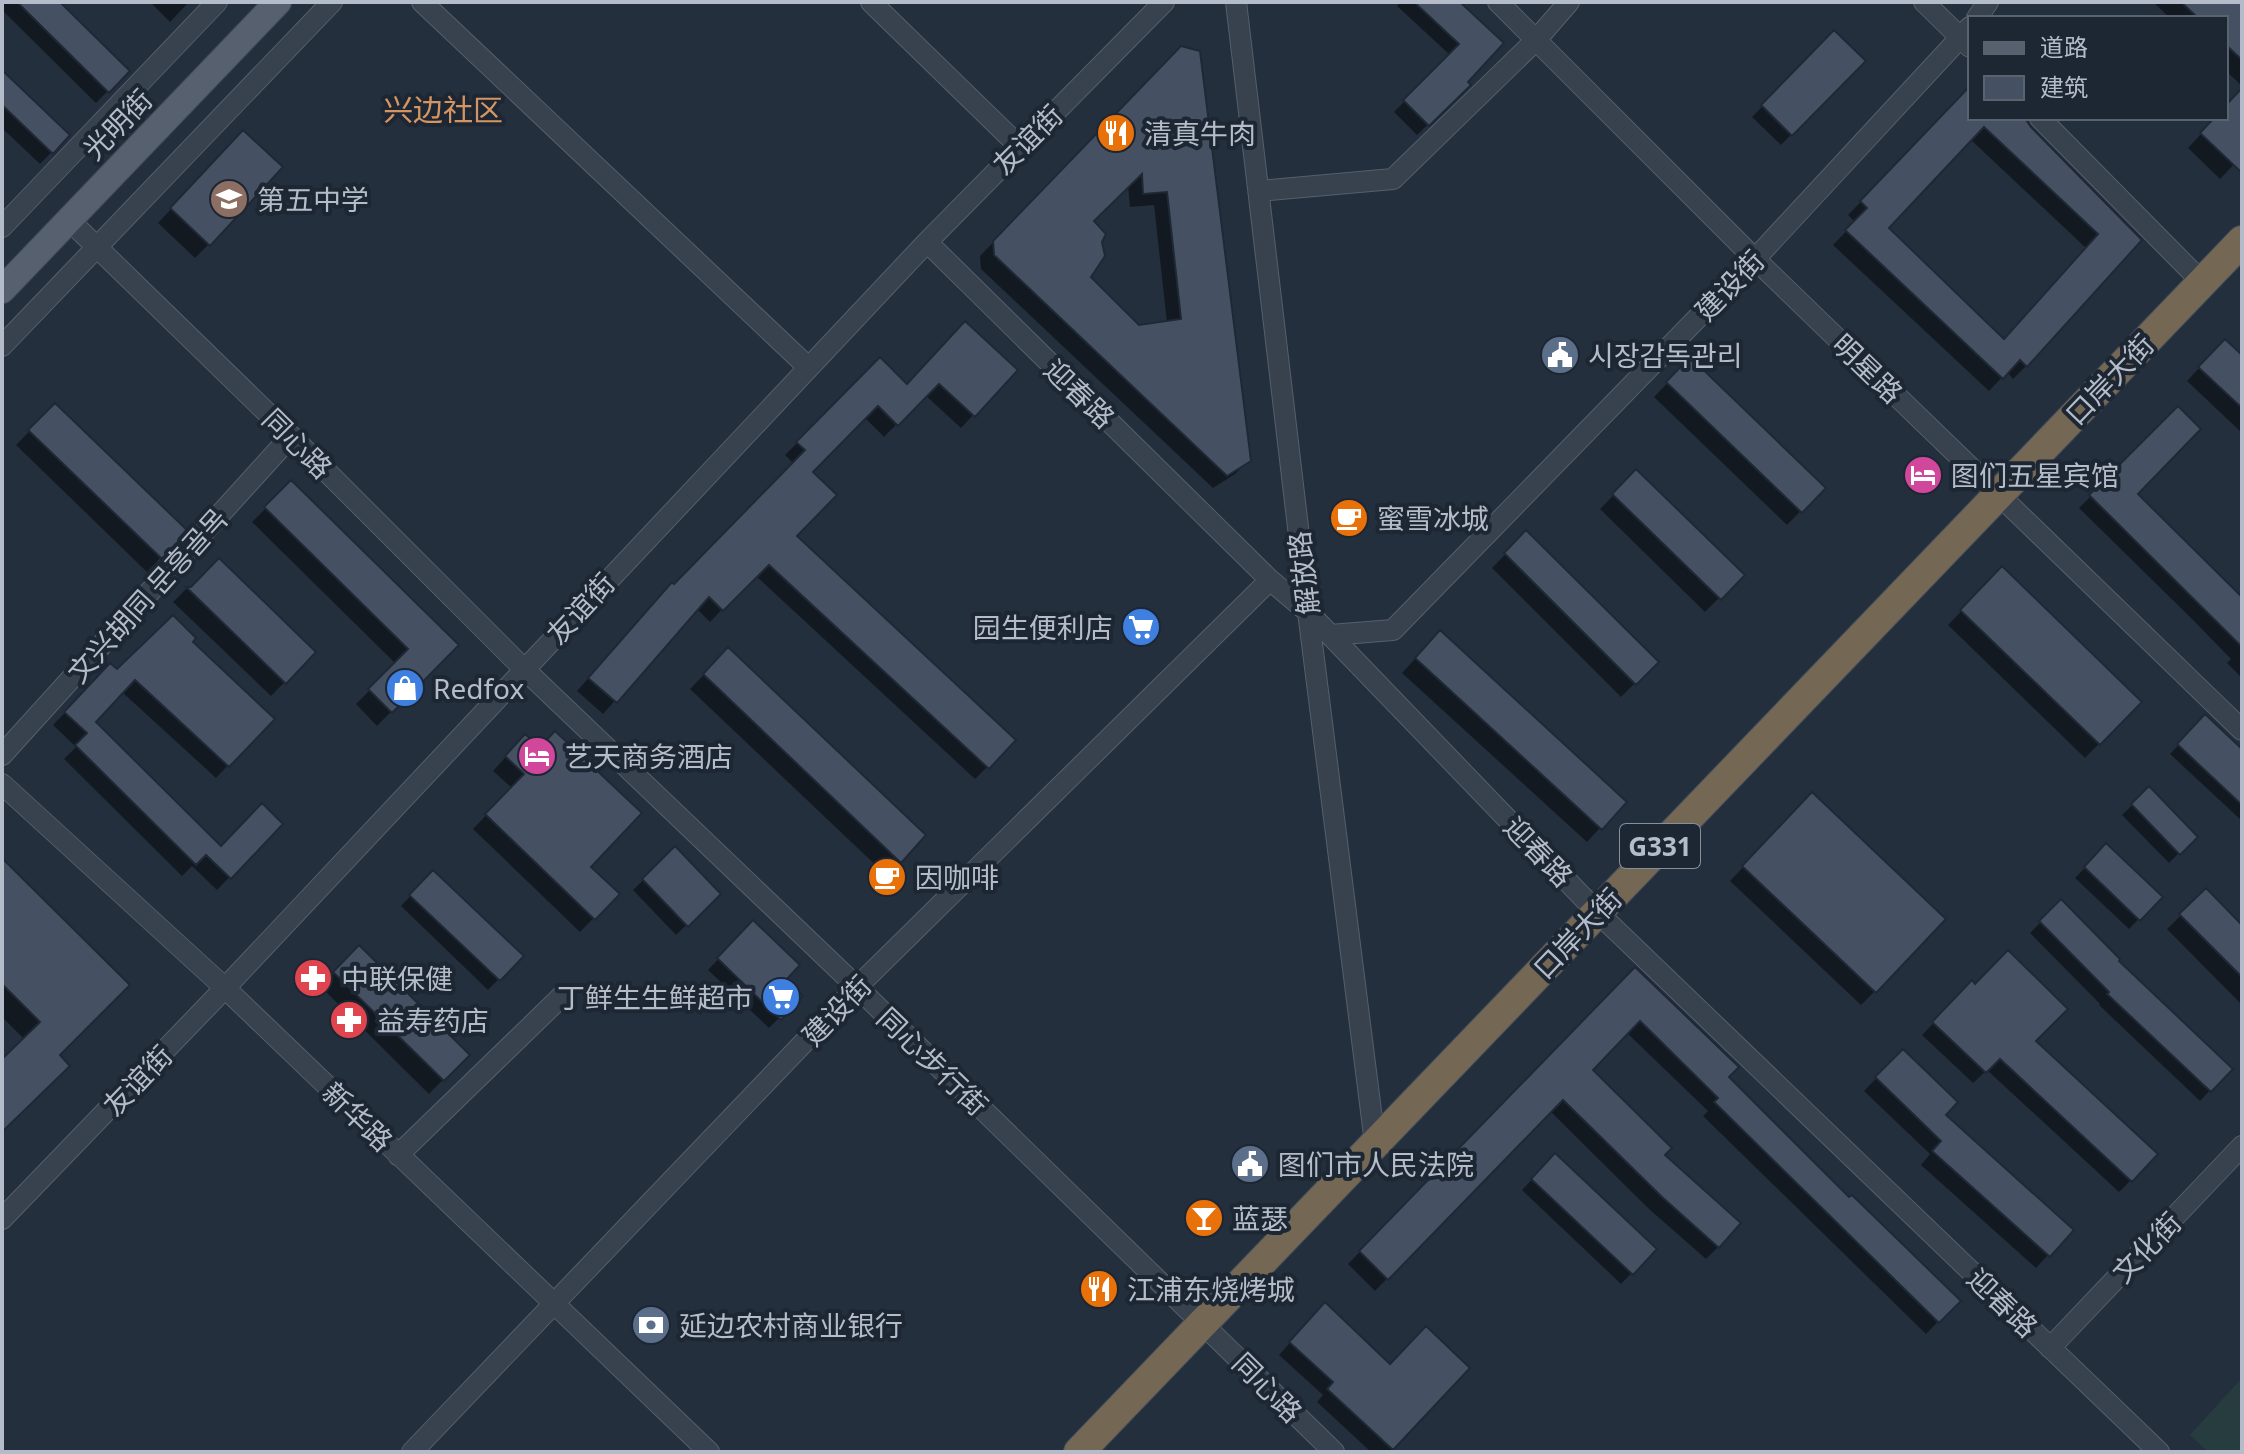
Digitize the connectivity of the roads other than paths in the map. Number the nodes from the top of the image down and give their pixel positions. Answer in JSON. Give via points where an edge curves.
{"nodes":[{"id":1,"x":217,"y":2,"type":"edge"},
{"id":2,"x":278,"y":2,"type":"edge"},
{"id":3,"x":332,"y":2,"type":"edge"},
{"id":4,"x":422,"y":2,"type":"edge"},
{"id":5,"x":871,"y":2,"type":"edge"},
{"id":6,"x":1164,"y":2,"type":"edge"},
{"id":7,"x":1236,"y":2,"type":"edge"},
{"id":8,"x":1498,"y":2,"type":"edge"},
{"id":9,"x":1569,"y":2,"type":"edge"},
{"id":10,"x":1924,"y":2,"type":"edge"},
{"id":11,"x":1967,"y":38,"type":"edge"},
{"id":12,"x":1536,"y":40,"type":"junction"},
{"id":13,"x":2042,"y":120,"type":"edge"},
{"id":14,"x":1019,"y":146,"type":"junction"},
{"id":15,"x":1259,"y":191,"type":"junction"},
{"id":16,"x":69,"y":220,"type":"junction"},
{"id":17,"x":2,"y":227,"type":"edge"},
{"id":18,"x":2242,"y":241,"type":"edge"},
{"id":19,"x":927,"y":242,"type":"junction"},
{"id":20,"x":96,"y":246,"type":"junction"},
{"id":21,"x":1755,"y":259,"type":"junction"},
{"id":22,"x":2202,"y":282,"type":"junction"},
{"id":23,"x":2,"y":290,"type":"edge"},
{"id":24,"x":2,"y":346,"type":"edge"},
{"id":25,"x":808,"y":367,"type":"junction"},
{"id":26,"x":291,"y":436,"type":"junction"},
{"id":27,"x":1999,"y":494,"type":"junction"},
{"id":28,"x":1270,"y":580,"type":"junction"},
{"id":29,"x":1308,"y":612,"type":"junction"},
{"id":30,"x":1330,"y":635,"type":"junction"},
{"id":31,"x":523,"y":668,"type":"junction"},
{"id":32,"x":2242,"y":730,"type":"edge"},
{"id":33,"x":2,"y":755,"type":"edge"},
{"id":34,"x":2,"y":784,"type":"edge"},
{"id":35,"x":1597,"y":912,"type":"junction"},
{"id":36,"x":857,"y":987,"type":"junction"},
{"id":37,"x":225,"y":988,"type":"junction"},
{"id":38,"x":563,"y":995,"type":"dead end"},
{"id":39,"x":1375,"y":1143,"type":"junction"},
{"id":40,"x":2242,"y":1146,"type":"edge"},
{"id":41,"x":398,"y":1155,"type":"junction"},
{"id":42,"x":2,"y":1219,"type":"edge"},
{"id":43,"x":554,"y":1306,"type":"junction"},
{"id":44,"x":1202,"y":1322,"type":"junction"},
{"id":45,"x":2050,"y":1348,"type":"junction"},
{"id":46,"x":412,"y":1452,"type":"edge"},
{"id":47,"x":709,"y":1452,"type":"edge"},
{"id":48,"x":1079,"y":1452,"type":"edge"},
{"id":49,"x":1334,"y":1452,"type":"edge"},
{"id":50,"x":2159,"y":1452,"type":"edge"}],
"edges":[{"from":1,"to":17,"type":"street"},
{"from":2,"to":16,"type":"main road","name":"光明街"},
{"from":3,"to":20,"type":"street"},
{"from":4,"to":25,"type":"street"},
{"from":5,"to":14,"type":"street"},
{"from":6,"to":14,"type":"street","name":"友谊街"},
{"from":7,"to":15,"type":"street","name":"解放路"},
{"from":8,"to":12,"type":"street","name":"明星路"},
{"from":9,"to":12,"type":"street"},
{"from":10,"to":11,"type":"street"},
{"from":11,"to":21,"type":"street","name":"建设街"},
{"from":12,"to":15,"type":"street","via":[[1393,179]]},
{"from":12,"to":21,"type":"street","name":"明星路"},
{"from":13,"to":22,"type":"street"},
{"from":14,"to":19,"type":"street","name":"友谊街"},
{"from":15,"to":29,"type":"street","name":"解放路"},
{"from":16,"to":20,"type":"street","name":"同心路"},
{"from":16,"to":23,"type":"main road","name":"光明街"},
{"from":18,"to":22,"type":"highway","name":"口岸大街","number":"G331"},
{"from":19,"to":25,"type":"street","name":"友谊街"},
{"from":19,"to":28,"type":"street","name":"迎春路"},
{"from":20,"to":24,"type":"street"},
{"from":20,"to":26,"type":"street","name":"同心路"},
{"from":21,"to":27,"type":"street","name":"明星路"},
{"from":21,"to":30,"type":"street","name":"建设街","via":[[1393,630]]},
{"from":22,"to":27,"type":"highway","name":"口岸大街","number":"G331"},
{"from":25,"to":31,"type":"street","name":"友谊街"},
{"from":26,"to":31,"type":"street","name":"同心路"},
{"from":26,"to":33,"type":"street","name":"文兴胡同 문흥골목"},
{"from":27,"to":32,"type":"street","name":"明星路"},
{"from":27,"to":35,"type":"highway","name":"口岸大街","number":"G331"},
{"from":28,"to":29,"type":"street","name":"迎春路"},
{"from":28,"to":36,"type":"street","name":"建设街"},
{"from":29,"to":30,"type":"street","name":"迎春路"},
{"from":29,"to":39,"type":"street","name":"解放路"},
{"from":30,"to":35,"type":"street","name":"迎春路"},
{"from":31,"to":36,"type":"street","name":"同心步行街"},
{"from":31,"to":37,"type":"street","name":"友谊街"},
{"from":34,"to":37,"type":"street","name":"新华路"},
{"from":35,"to":39,"type":"highway","name":"口岸大街","number":"G331"},
{"from":35,"to":45,"type":"street","name":"迎春路"},
{"from":36,"to":43,"type":"street","name":"建设街"},
{"from":36,"to":44,"type":"street","name":"同心步行街"},
{"from":37,"to":41,"type":"street","name":"新华路"},
{"from":37,"to":42,"type":"street","name":"友谊街"},
{"from":38,"to":41,"type":"street"},
{"from":39,"to":44,"type":"highway","name":"口岸大街","number":"G331"},
{"from":40,"to":45,"type":"street","name":"文化街"},
{"from":41,"to":43,"type":"street","name":"新华路"},
{"from":43,"to":46,"type":"street","name":"建设街"},
{"from":43,"to":47,"type":"street","name":"新华路"},
{"from":44,"to":48,"type":"highway","name":"口岸大街","number":"G331"},
{"from":44,"to":49,"type":"street","name":"同心路"},
{"from":45,"to":50,"type":"street","name":"迎春路"}]}
